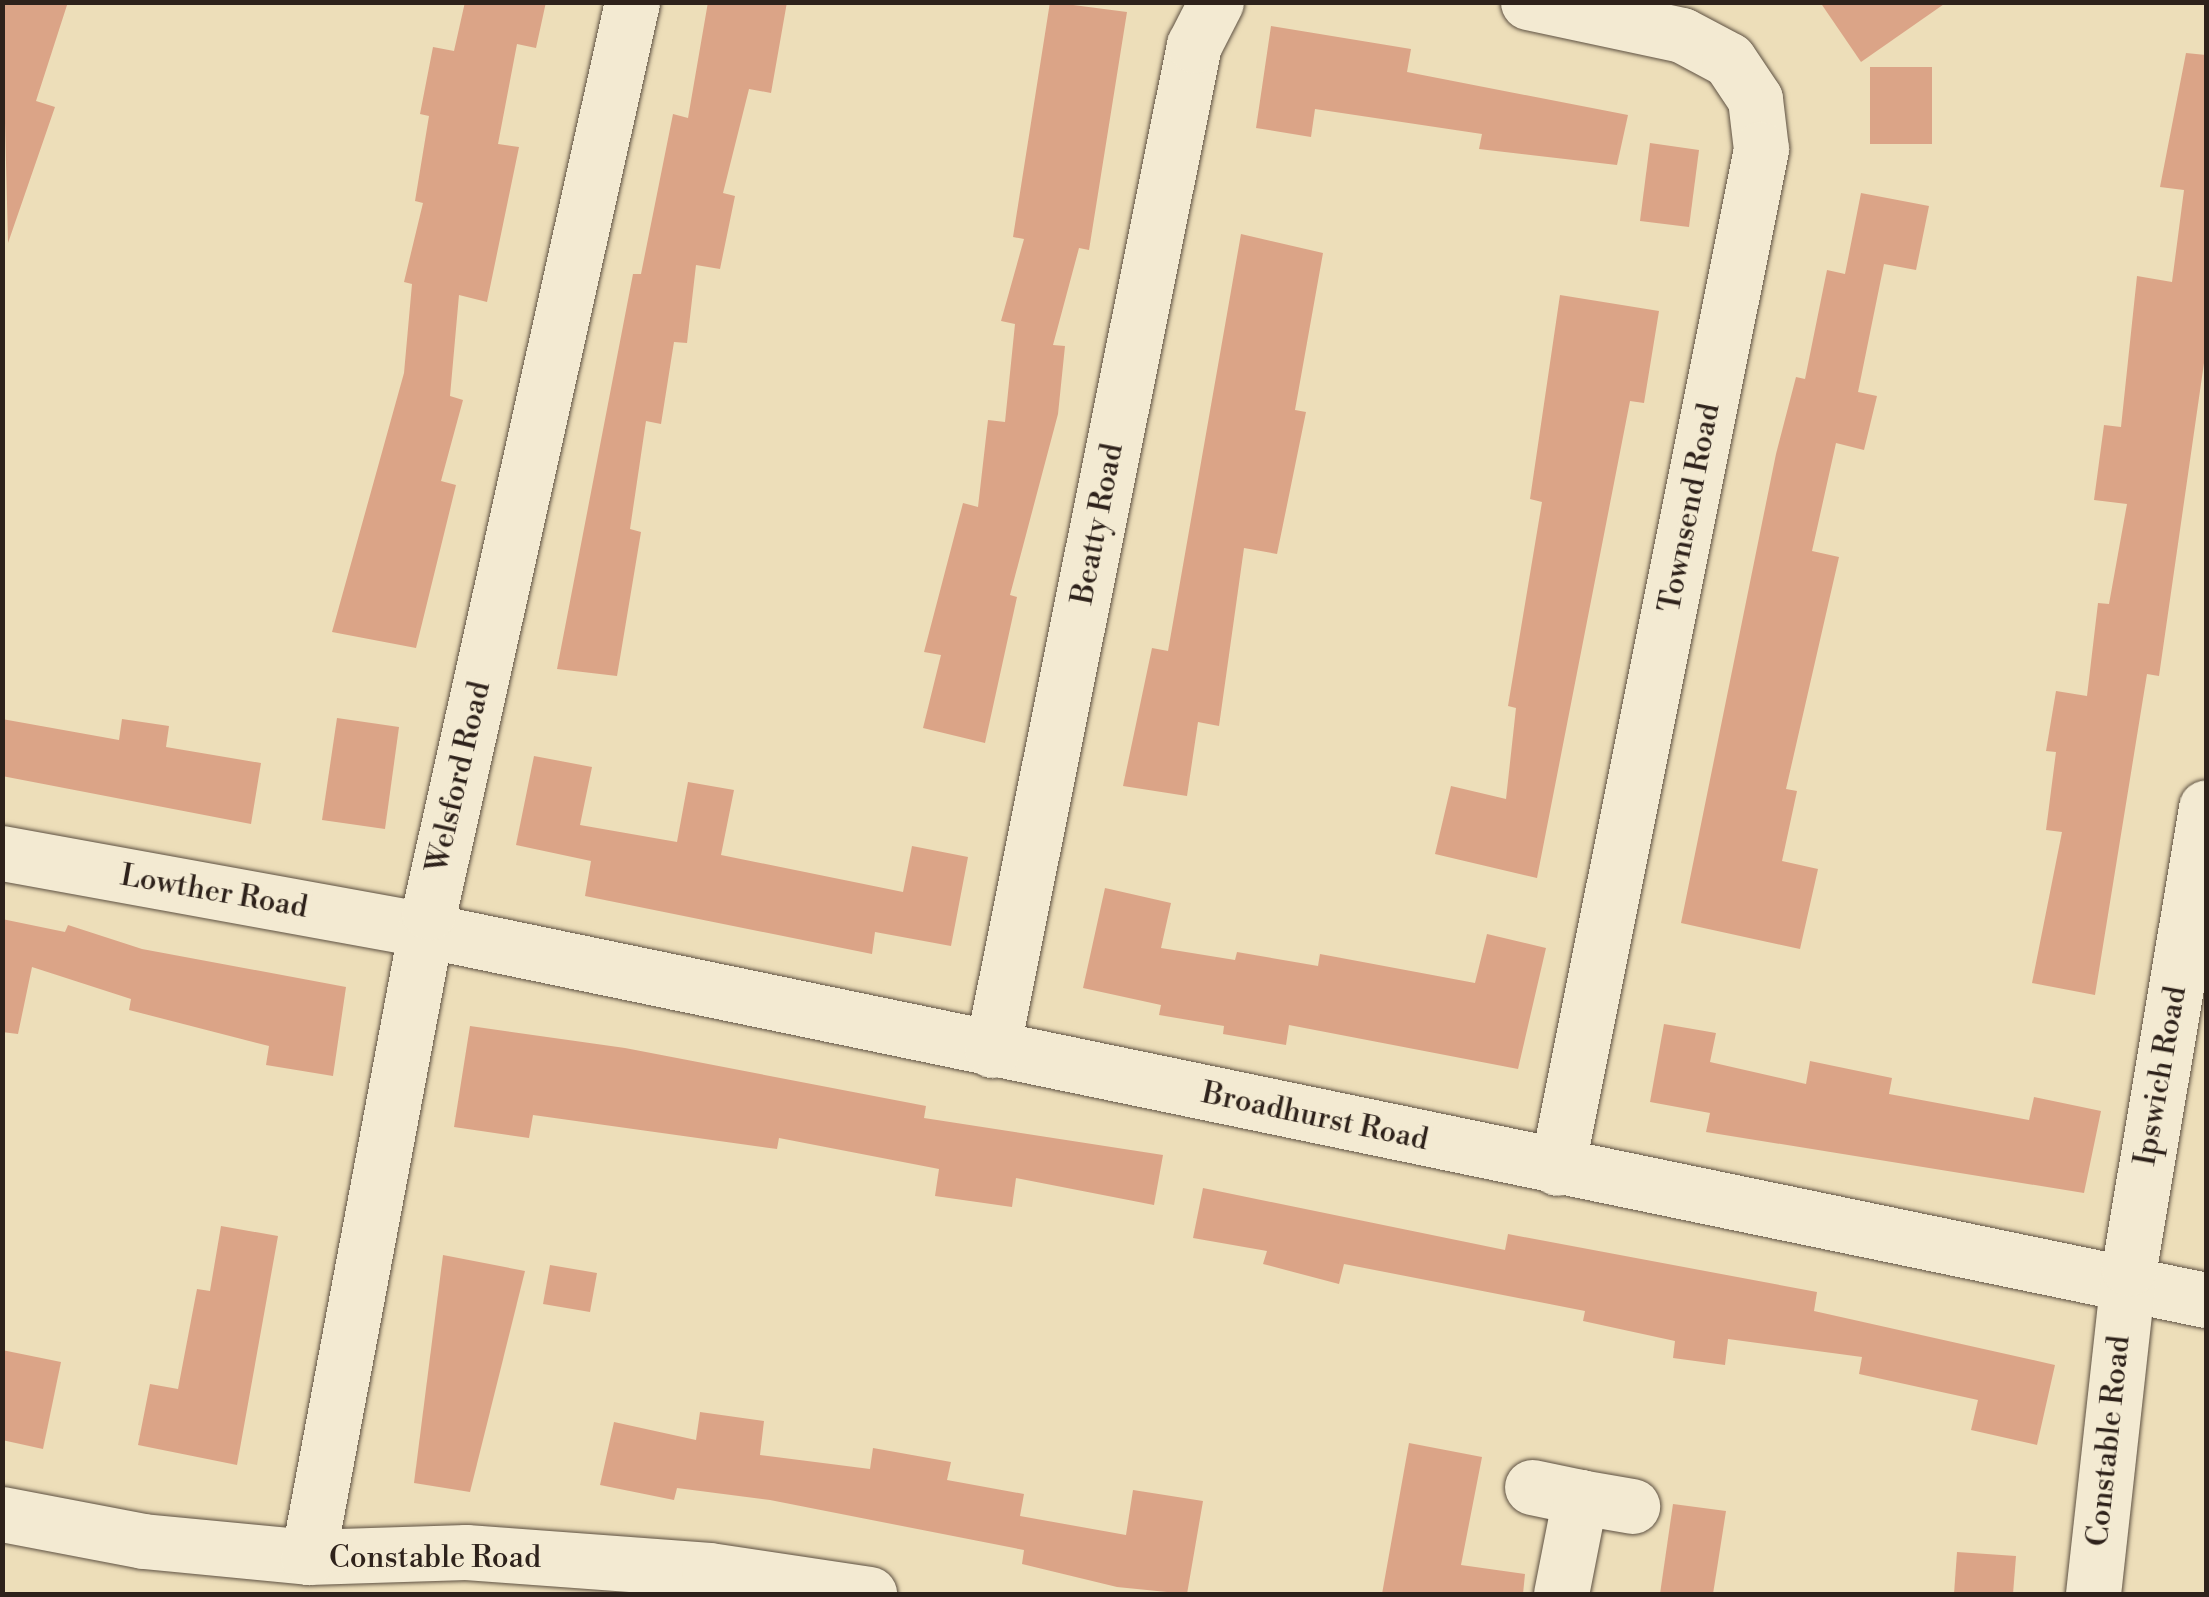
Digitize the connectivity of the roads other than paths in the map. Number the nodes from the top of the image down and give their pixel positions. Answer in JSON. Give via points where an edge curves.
{"nodes":[{"id":1,"x":632,"y":2,"type":"edge"},
{"id":2,"x":1216,"y":2,"type":"edge"},
{"id":3,"x":1528,"y":2,"type":"edge"},
{"id":4,"x":2206,"y":807,"type":"edge"},
{"id":5,"x":2,"y":853,"type":"edge"},
{"id":6,"x":425,"y":930,"type":"junction"},
{"id":7,"x":992,"y":1050,"type":"junction"},
{"id":8,"x":1557,"y":1168,"type":"junction"},
{"id":9,"x":2127,"y":1287,"type":"junction"},
{"id":10,"x":2206,"y":1300,"type":"edge"},
{"id":11,"x":1632,"y":1506,"type":"dead end"},
{"id":12,"x":2,"y":1514,"type":"edge"},
{"id":13,"x":308,"y":1557,"type":"junction"},
{"id":14,"x":869,"y":1594,"type":"edge"},
{"id":15,"x":1561,"y":1594,"type":"edge"},
{"id":16,"x":2092,"y":1594,"type":"edge"}],
"edges":[{"from":1,"to":6,"type":"street","name":"Welsford Road"},
{"from":2,"to":7,"type":"street","name":"Beatty Road","via":[[1194,45]]},
{"from":3,"to":8,"type":"street","name":"Townsend Road","via":[[1682,35],[1730,60],[1754,99],[1762,149]]},
{"from":4,"to":9,"type":"street","name":"Ipswich Road"},
{"from":5,"to":6,"type":"street","name":"Lowther Road"},
{"from":6,"to":7,"type":"street","name":"Broadhurst Road"},
{"from":6,"to":13,"type":"street","name":"Welsford Road"},
{"from":7,"to":8,"type":"street","name":"Broadhurst Road"},
{"from":8,"to":9,"type":"street","name":"Broadhurst Road"},
{"from":9,"to":10,"type":"street","name":"Broadhurst Road"},
{"from":9,"to":16,"type":"street","name":"Constable Road"},
{"from":11,"to":15,"type":"street","via":[[1556,1492]]},
{"from":12,"to":13,"type":"street","name":"Constable Road","via":[[143,1541]]},
{"from":13,"to":14,"type":"street","name":"Constable Road","via":[[466,1552],[709,1570]]}]}
